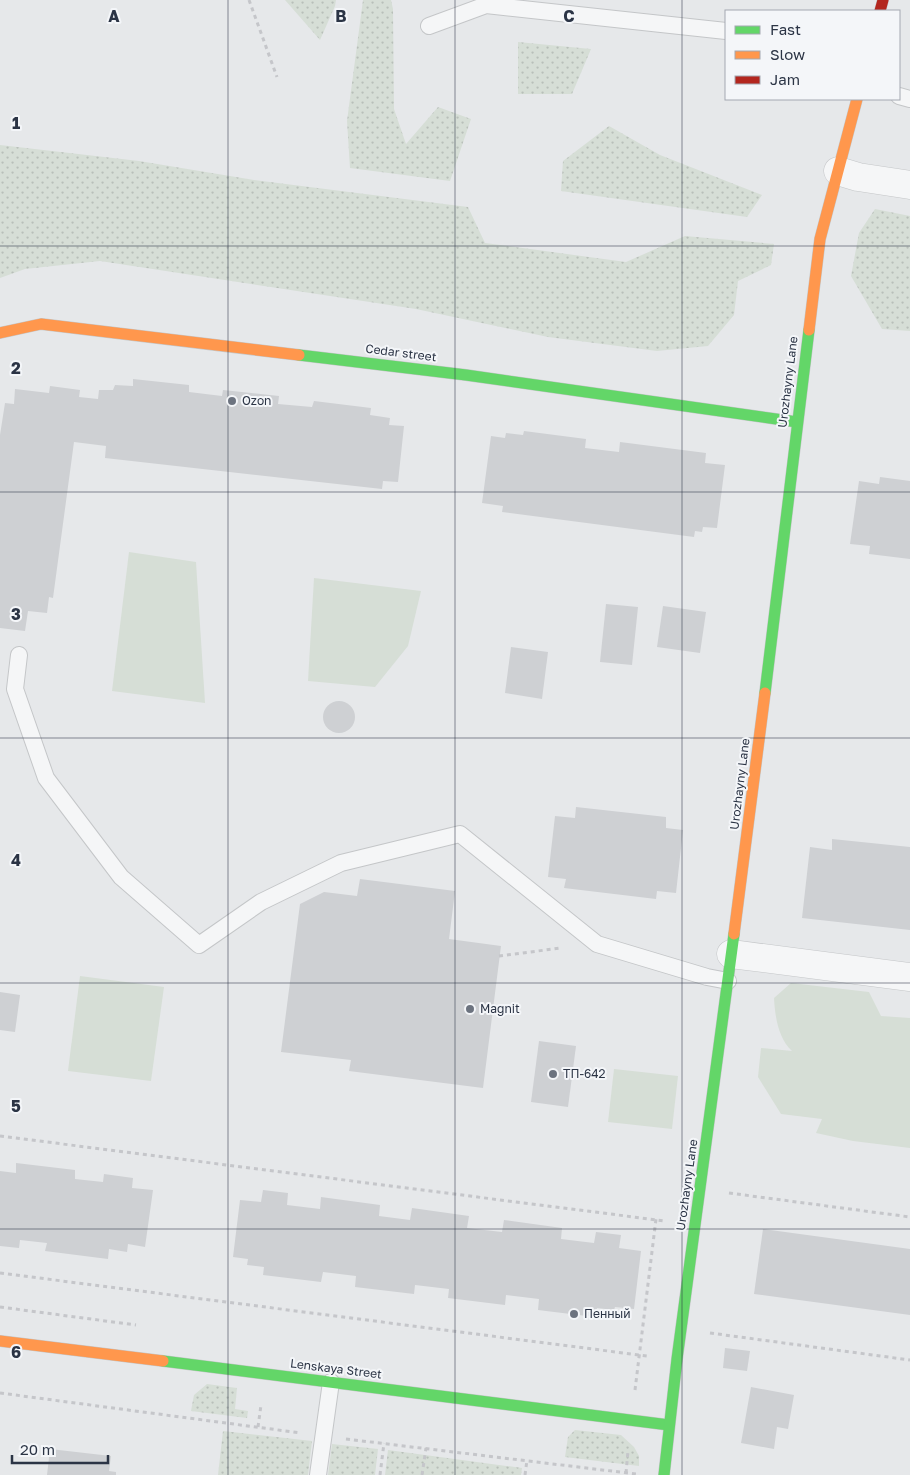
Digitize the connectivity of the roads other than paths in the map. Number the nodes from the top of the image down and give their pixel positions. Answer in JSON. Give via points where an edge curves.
{"nodes":[{"id":1,"x":429,"y":26,"type":"dead end"},
{"id":2,"x":725,"y":31,"type":"edge"},
{"id":3,"x":857,"y":100,"type":"edge"},
{"id":4,"x":838,"y":170,"type":"junction"},
{"id":5,"x":910,"y":185,"type":"edge"},
{"id":6,"x":0,"y":333,"type":"edge"},
{"id":7,"x":797,"y":422,"type":"junction"},
{"id":8,"x":19,"y":655,"type":"dead end"},
{"id":9,"x":732,"y":954,"type":"junction"},
{"id":10,"x":910,"y":977,"type":"edge"},
{"id":11,"x":728,"y":981,"type":"junction"},
{"id":12,"x":0,"y":1340,"type":"edge"},
{"id":13,"x":331,"y":1382,"type":"junction"},
{"id":14,"x":669,"y":1425,"type":"junction"},
{"id":15,"x":318,"y":1475,"type":"edge"},
{"id":16,"x":664,"y":1475,"type":"edge"}],
"edges":[{"from":1,"to":2,"type":"lane","via":[[486,5]]},
{"from":3,"to":4,"type":"street","name":"Urozhayny Lane"},
{"from":4,"to":5,"type":"street","via":[[858,177]]},
{"from":4,"to":7,"type":"street","name":"Urozhayny Lane","via":[[820,239]]},
{"from":6,"to":7,"type":"street","name":"Cedar street","via":[[41,324],[466,375]]},
{"from":7,"to":9,"type":"street","name":"Urozhayny Lane"},
{"from":8,"to":11,"type":"lane","via":[[15,689],[46,778],[121,878],[199,945],[261,902],[341,863],[460,834],[597,944]]},
{"from":9,"to":10,"type":"street"},
{"from":9,"to":11,"type":"street","name":"Urozhayny Lane"},
{"from":11,"to":14,"type":"street","name":"Urozhayny Lane"},
{"from":12,"to":13,"type":"street","name":"Lenskaya Street"},
{"from":13,"to":14,"type":"street","name":"Lenskaya Street"},
{"from":13,"to":15,"type":"lane"},
{"from":14,"to":16,"type":"street","name":"Urozhayny Lane"}]}
